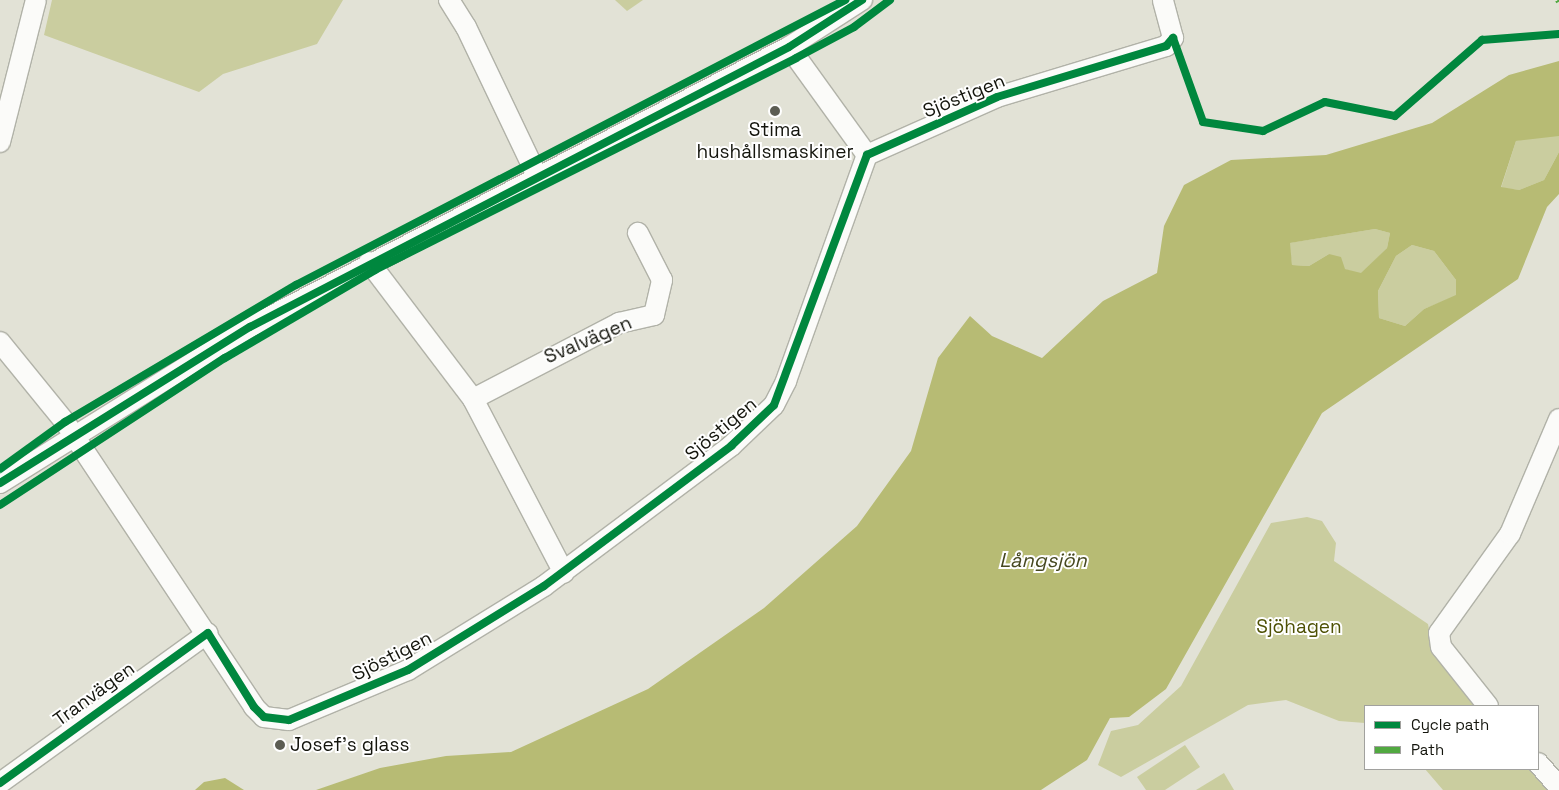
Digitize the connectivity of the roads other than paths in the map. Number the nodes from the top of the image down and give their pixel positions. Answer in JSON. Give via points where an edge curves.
{"nodes":[{"id":1,"x":36,"y":0,"type":"edge"},
{"id":2,"x":449,"y":0,"type":"edge"},
{"id":3,"x":862,"y":0,"type":"edge"},
{"id":4,"x":1164,"y":0,"type":"edge"},
{"id":5,"x":789,"y":47,"type":"junction"},
{"id":6,"x":0,"y":142,"type":"edge"},
{"id":7,"x":867,"y":155,"type":"junction"},
{"id":8,"x":537,"y":176,"type":"junction"},
{"id":9,"x":638,"y":233,"type":"dead end"},
{"id":10,"x":369,"y":262,"type":"junction"},
{"id":11,"x":0,"y":342,"type":"edge"},
{"id":12,"x":473,"y":399,"type":"junction"},
{"id":13,"x":1557,"y":425,"type":"edge"},
{"id":14,"x":72,"y":438,"type":"junction"},
{"id":15,"x":0,"y":483,"type":"edge"},
{"id":16,"x":564,"y":573,"type":"junction"},
{"id":17,"x":208,"y":634,"type":"junction"},
{"id":18,"x":1487,"y":705,"type":"edge"},
{"id":19,"x":1539,"y":764,"type":"edge"},
{"id":20,"x":0,"y":783,"type":"edge"},
{"id":21,"x":1559,"y":787,"type":"edge"}],
"edges":[{"from":1,"to":6,"type":"street"},
{"from":2,"to":8,"type":"street"},
{"from":3,"to":5,"type":"street"},
{"from":4,"to":7,"type":"street","name":"Sjöstigen","via":[[1173,38],[1166,46],[997,97]]},
{"from":5,"to":7,"type":"street"},
{"from":5,"to":8,"type":"street"},
{"from":7,"to":16,"type":"street","name":"Sjöstigen","via":[[774,405],[731,446]]},
{"from":8,"to":10,"type":"street"},
{"from":9,"to":12,"type":"street","name":"Svalvägen","via":[[662,280],[654,315],[619,323]]},
{"from":10,"to":12,"type":"street"},
{"from":10,"to":14,"type":"street","via":[[250,327]]},
{"from":11,"to":14,"type":"street","name":"Sjöstigen","via":[[52,403]]},
{"from":12,"to":16,"type":"street"},
{"from":13,"to":18,"type":"street","via":[[1510,534],[1439,633],[1441,647]]},
{"from":14,"to":15,"type":"street"},
{"from":14,"to":17,"type":"street","name":"Sjöstigen"},
{"from":16,"to":17,"type":"street","name":"Sjöstigen","via":[[408,670],[289,720],[269,718],[254,707]]},
{"from":17,"to":20,"type":"street","name":"Tranvägen"},
{"from":19,"to":21,"type":"street"}]}
